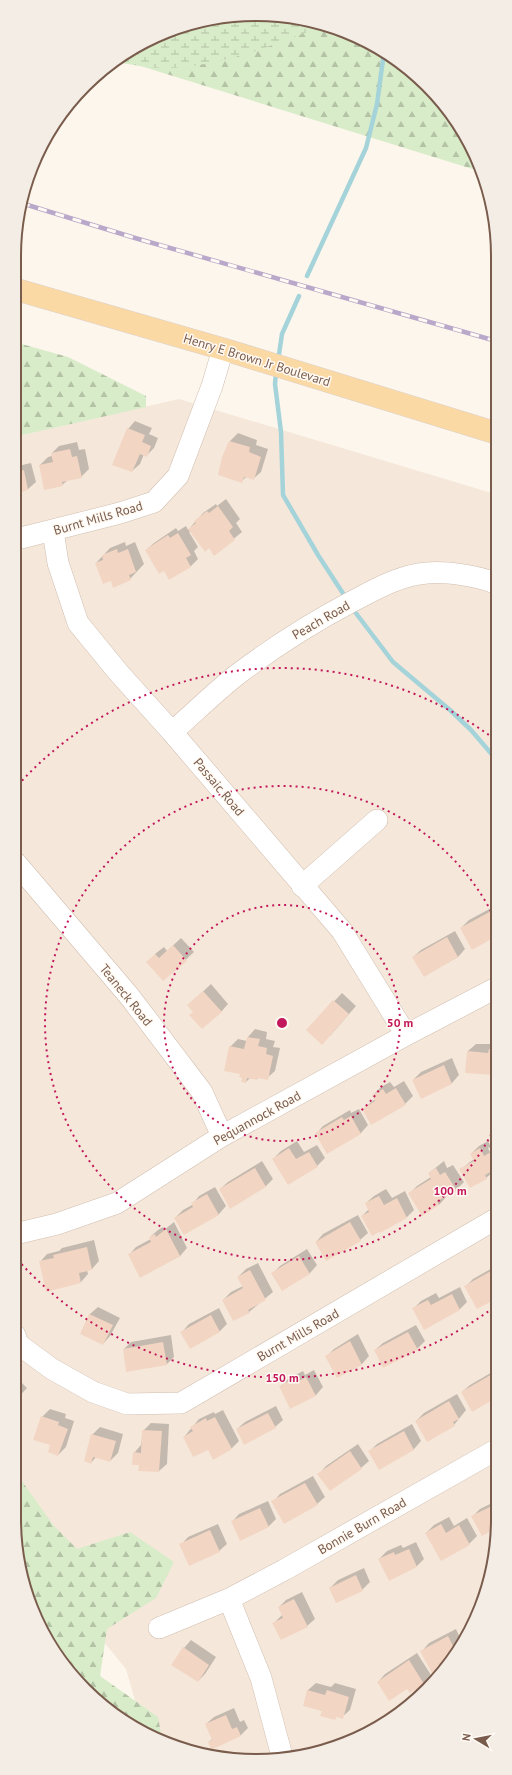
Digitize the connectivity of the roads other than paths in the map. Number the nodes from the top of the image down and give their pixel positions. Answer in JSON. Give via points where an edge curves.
{"nodes":[{"id":1,"x":21,"y":291,"type":"edge"},
{"id":2,"x":223,"y":349,"type":"junction"},
{"id":3,"x":491,"y":430,"type":"edge"},
{"id":4,"x":53,"y":531,"type":"junction"},
{"id":5,"x":21,"y":538,"type":"edge"},
{"id":6,"x":491,"y":582,"type":"edge"},
{"id":7,"x":172,"y":732,"type":"junction"},
{"id":8,"x":377,"y":820,"type":"dead end"},
{"id":9,"x":21,"y":869,"type":"edge"},
{"id":10,"x":302,"y":886,"type":"junction"},
{"id":11,"x":491,"y":990,"type":"edge"},
{"id":12,"x":406,"y":1035,"type":"junction"},
{"id":13,"x":222,"y":1136,"type":"junction"},
{"id":14,"x":491,"y":1222,"type":"edge"},
{"id":15,"x":21,"y":1233,"type":"edge"},
{"id":16,"x":21,"y":1346,"type":"edge"},
{"id":17,"x":491,"y":1453,"type":"edge"},
{"id":18,"x":229,"y":1599,"type":"junction"},
{"id":19,"x":159,"y":1628,"type":"dead end"},
{"id":20,"x":281,"y":1752,"type":"edge"}],
"edges":[{"from":1,"to":2,"type":"main road","name":"Henry E Brown Jr Boulevard"},
{"from":2,"to":3,"type":"main road","name":"Henry E Brown Jr Boulevard"},
{"from":2,"to":4,"type":"street","name":"Burnt Mills Road","via":[[178,476],[154,502]]},
{"from":4,"to":5,"type":"street","name":"Burnt Mills Road"},
{"from":4,"to":7,"type":"street","name":"Passaic Road","via":[[58,563],[78,623]]},
{"from":6,"to":7,"type":"street","name":"Peach Road","via":[[467,575],[427,573],[398,579],[318,620],[277,646],[238,675]]},
{"from":7,"to":10,"type":"street","name":"Passaic Road"},
{"from":8,"to":10,"type":"street"},
{"from":9,"to":13,"type":"street","name":"Teaneck Road","via":[[130,997],[202,1092]]},
{"from":10,"to":12,"type":"street","name":"Passaic Road","via":[[342,931]]},
{"from":11,"to":12,"type":"street","name":"Pequannock Road"},
{"from":12,"to":13,"type":"street","name":"Pequannock Road"},
{"from":13,"to":15,"type":"street","name":"Pequannock Road","via":[[117,1203],[57,1224]]},
{"from":14,"to":16,"type":"street","name":"Burnt Mills Road","via":[[181,1403],[127,1404],[93,1392],[52,1370]]},
{"from":17,"to":18,"type":"street","name":"Bonnie Burn Road"},
{"from":18,"to":19,"type":"street","name":"Bonnie Burn Road"},
{"from":18,"to":20,"type":"street","via":[[261,1678]]}]}
